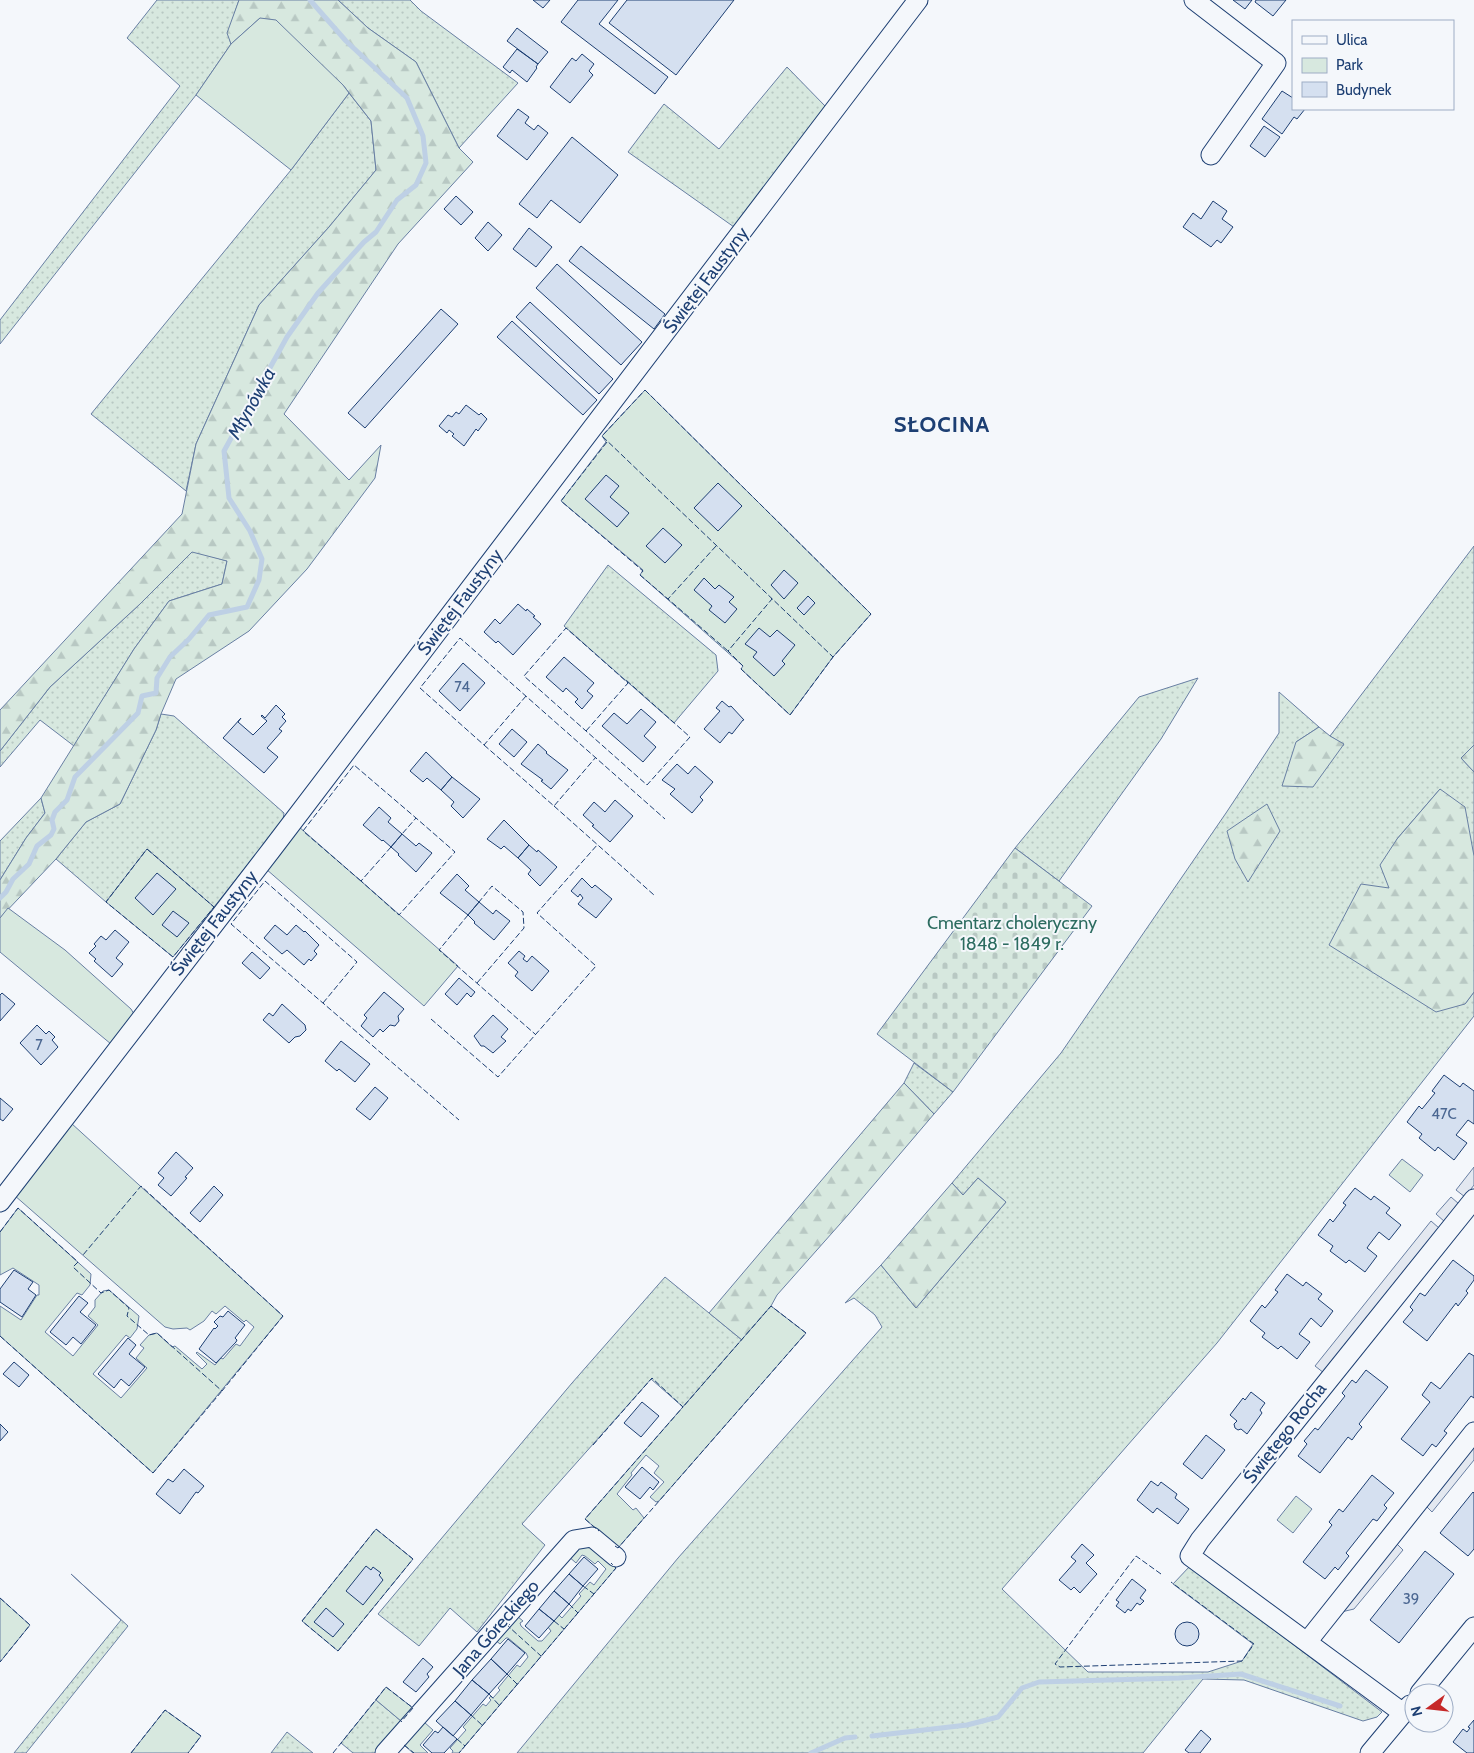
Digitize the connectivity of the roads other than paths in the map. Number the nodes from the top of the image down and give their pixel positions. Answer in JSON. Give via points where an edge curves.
{"nodes":[{"id":1,"x":918,"y":0,"type":"edge"},
{"id":2,"x":1194,"y":0,"type":"edge"},
{"id":3,"x":1211,"y":155,"type":"dead end"},
{"id":4,"x":1474,"y":1199,"type":"edge"},
{"id":5,"x":0,"y":1202,"type":"edge"},
{"id":6,"x":1474,"y":1432,"type":"edge"},
{"id":7,"x":616,"y":1557,"type":"dead end"},
{"id":8,"x":1474,"y":1627,"type":"edge"},
{"id":9,"x":1307,"y":1642,"type":"junction"},
{"id":10,"x":1428,"y":1683,"type":"edge"},
{"id":11,"x":1404,"y":1703,"type":"edge"},
{"id":12,"x":1404,"y":1712,"type":"edge"},
{"id":13,"x":385,"y":1753,"type":"edge"},
{"id":14,"x":1370,"y":1753,"type":"edge"}],
"edges":[{"from":1,"to":5,"type":"street","name":"Świętej Faustyny"},
{"from":2,"to":3,"type":"street","via":[[1276,63]]},
{"from":4,"to":9,"type":"street","name":"Świętego Rocha","via":[[1190,1556]]},
{"from":6,"to":9,"type":"street"},
{"from":7,"to":13,"type":"street","name":"Jana Góreckiego","via":[[592,1537],[574,1540]]},
{"from":8,"to":10,"type":"street"},
{"from":9,"to":11,"type":"street","name":"Świętego Rocha"},
{"from":12,"to":14,"type":"street","name":"Świętego Rocha"}]}
